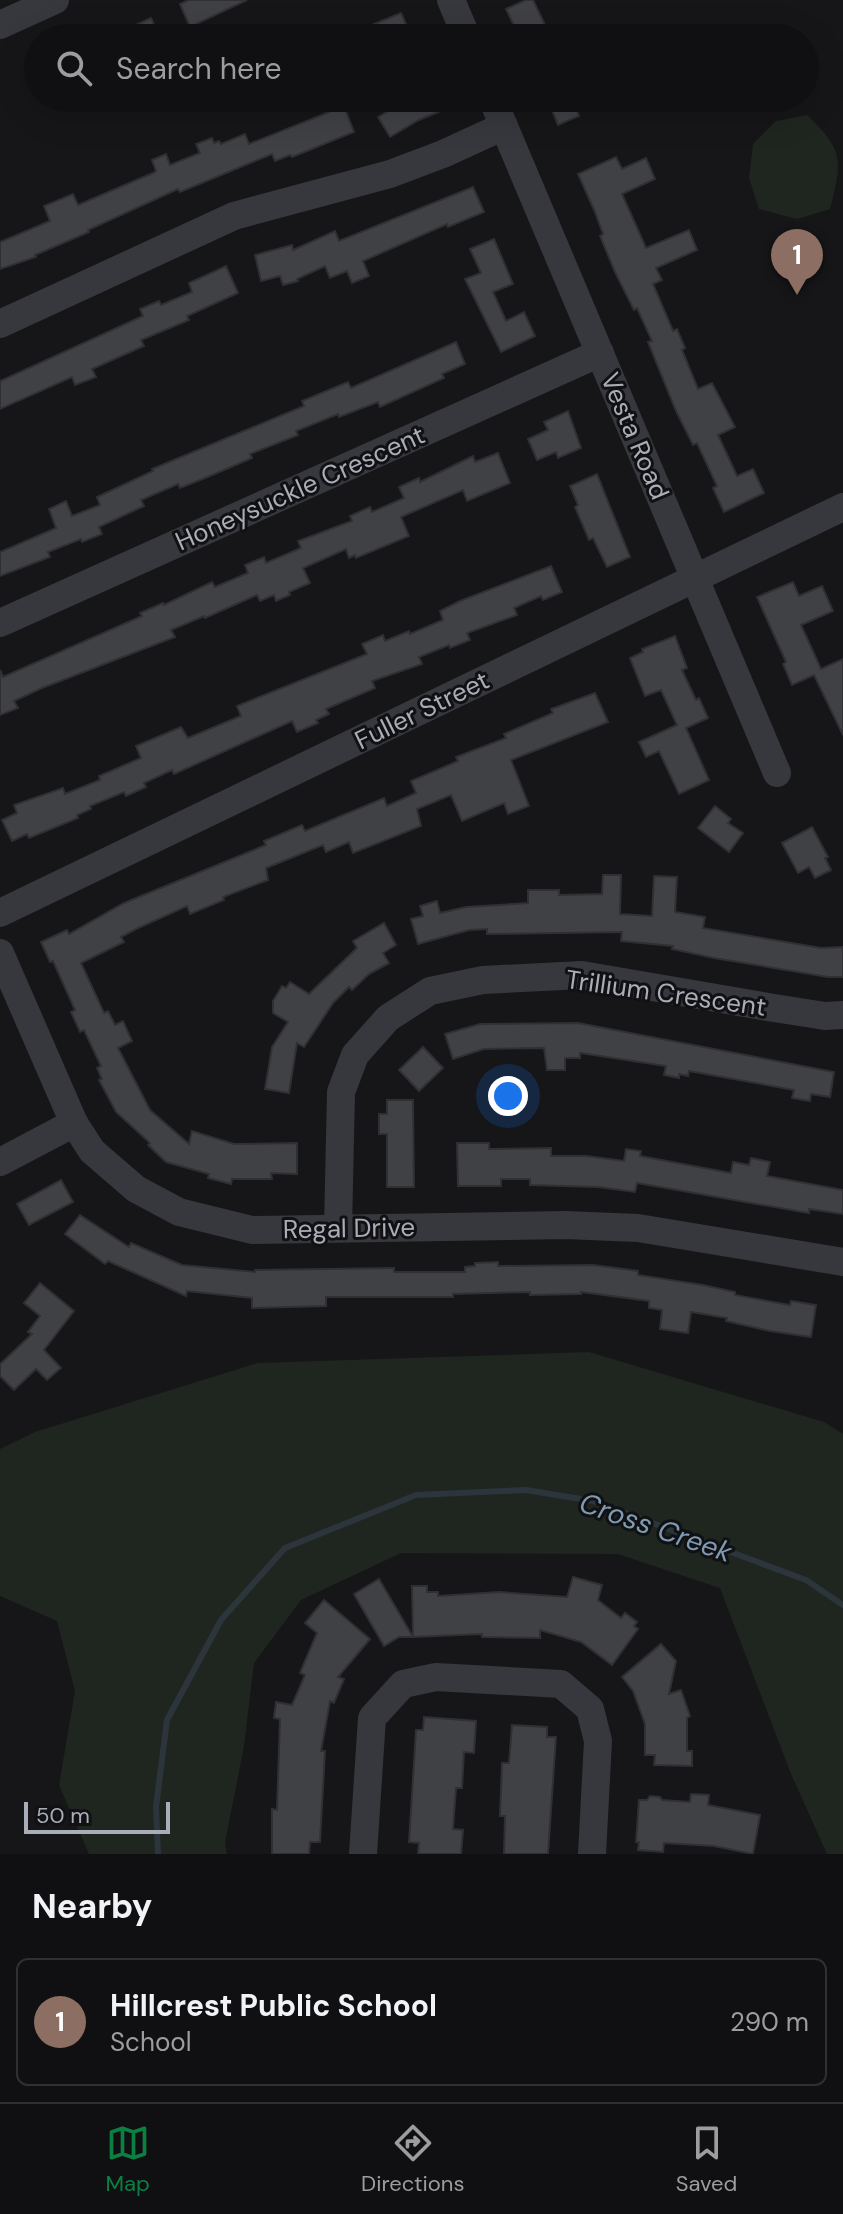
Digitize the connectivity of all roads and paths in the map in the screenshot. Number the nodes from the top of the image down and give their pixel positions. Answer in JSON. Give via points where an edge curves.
{"nodes":[{"id":1,"x":55,"y":0,"type":"edge"},
{"id":2,"x":451,"y":0,"type":"edge"},
{"id":3,"x":461,"y":24,"type":"edge"},
{"id":4,"x":0,"y":25,"type":"edge"},
{"id":5,"x":498,"y":112,"type":"edge"},
{"id":6,"x":504,"y":126,"type":"junction"},
{"id":7,"x":0,"y":324,"type":"edge"},
{"id":8,"x":600,"y":353,"type":"junction"},
{"id":9,"x":843,"y":507,"type":"edge"},
{"id":10,"x":694,"y":577,"type":"junction"},
{"id":11,"x":0,"y":623,"type":"edge"},
{"id":12,"x":777,"y":773,"type":"dead end"},
{"id":13,"x":0,"y":913,"type":"edge"},
{"id":14,"x":0,"y":953,"type":"edge"},
{"id":15,"x":843,"y":1015,"type":"edge"},
{"id":16,"x":74,"y":1123,"type":"junction"},
{"id":17,"x":0,"y":1162,"type":"edge"},
{"id":18,"x":338,"y":1228,"type":"junction"},
{"id":19,"x":843,"y":1262,"type":"edge"},
{"id":20,"x":363,"y":1854,"type":"edge"},
{"id":21,"x":592,"y":1854,"type":"edge"}],
"edges":[{"from":1,"to":4,"type":"street"},
{"from":2,"to":3,"type":"street"},
{"from":5,"to":6,"type":"street","name":"Vesta Road"},
{"from":6,"to":7,"type":"street","via":[[390,174],[234,216]]},
{"from":6,"to":8,"type":"street","name":"Vesta Road"},
{"from":8,"to":10,"type":"street","name":"Vesta Road"},
{"from":8,"to":11,"type":"street","name":"Honeysuckle Crescent"},
{"from":9,"to":10,"type":"street","name":"Fuller Street"},
{"from":10,"to":12,"type":"street","name":"Vesta Road"},
{"from":10,"to":13,"type":"street","name":"Fuller Street"},
{"from":14,"to":16,"type":"street","name":"Regal Drive"},
{"from":15,"to":18,"type":"street","name":"Trillium Crescent","via":[[582,975],[483,980],[430,991],[388,1018],[355,1055],[341,1092]]},
{"from":16,"to":17,"type":"street"},
{"from":16,"to":18,"type":"street","name":"Regal Drive","via":[[92,1151],[136,1189],[179,1212],[252,1230]]},
{"from":18,"to":19,"type":"street","name":"Regal Drive","via":[[638,1228]]},
{"from":20,"to":21,"type":"street","via":[[372,1718],[403,1684],[436,1677],[561,1684],[590,1709],[598,1741]]}]}
